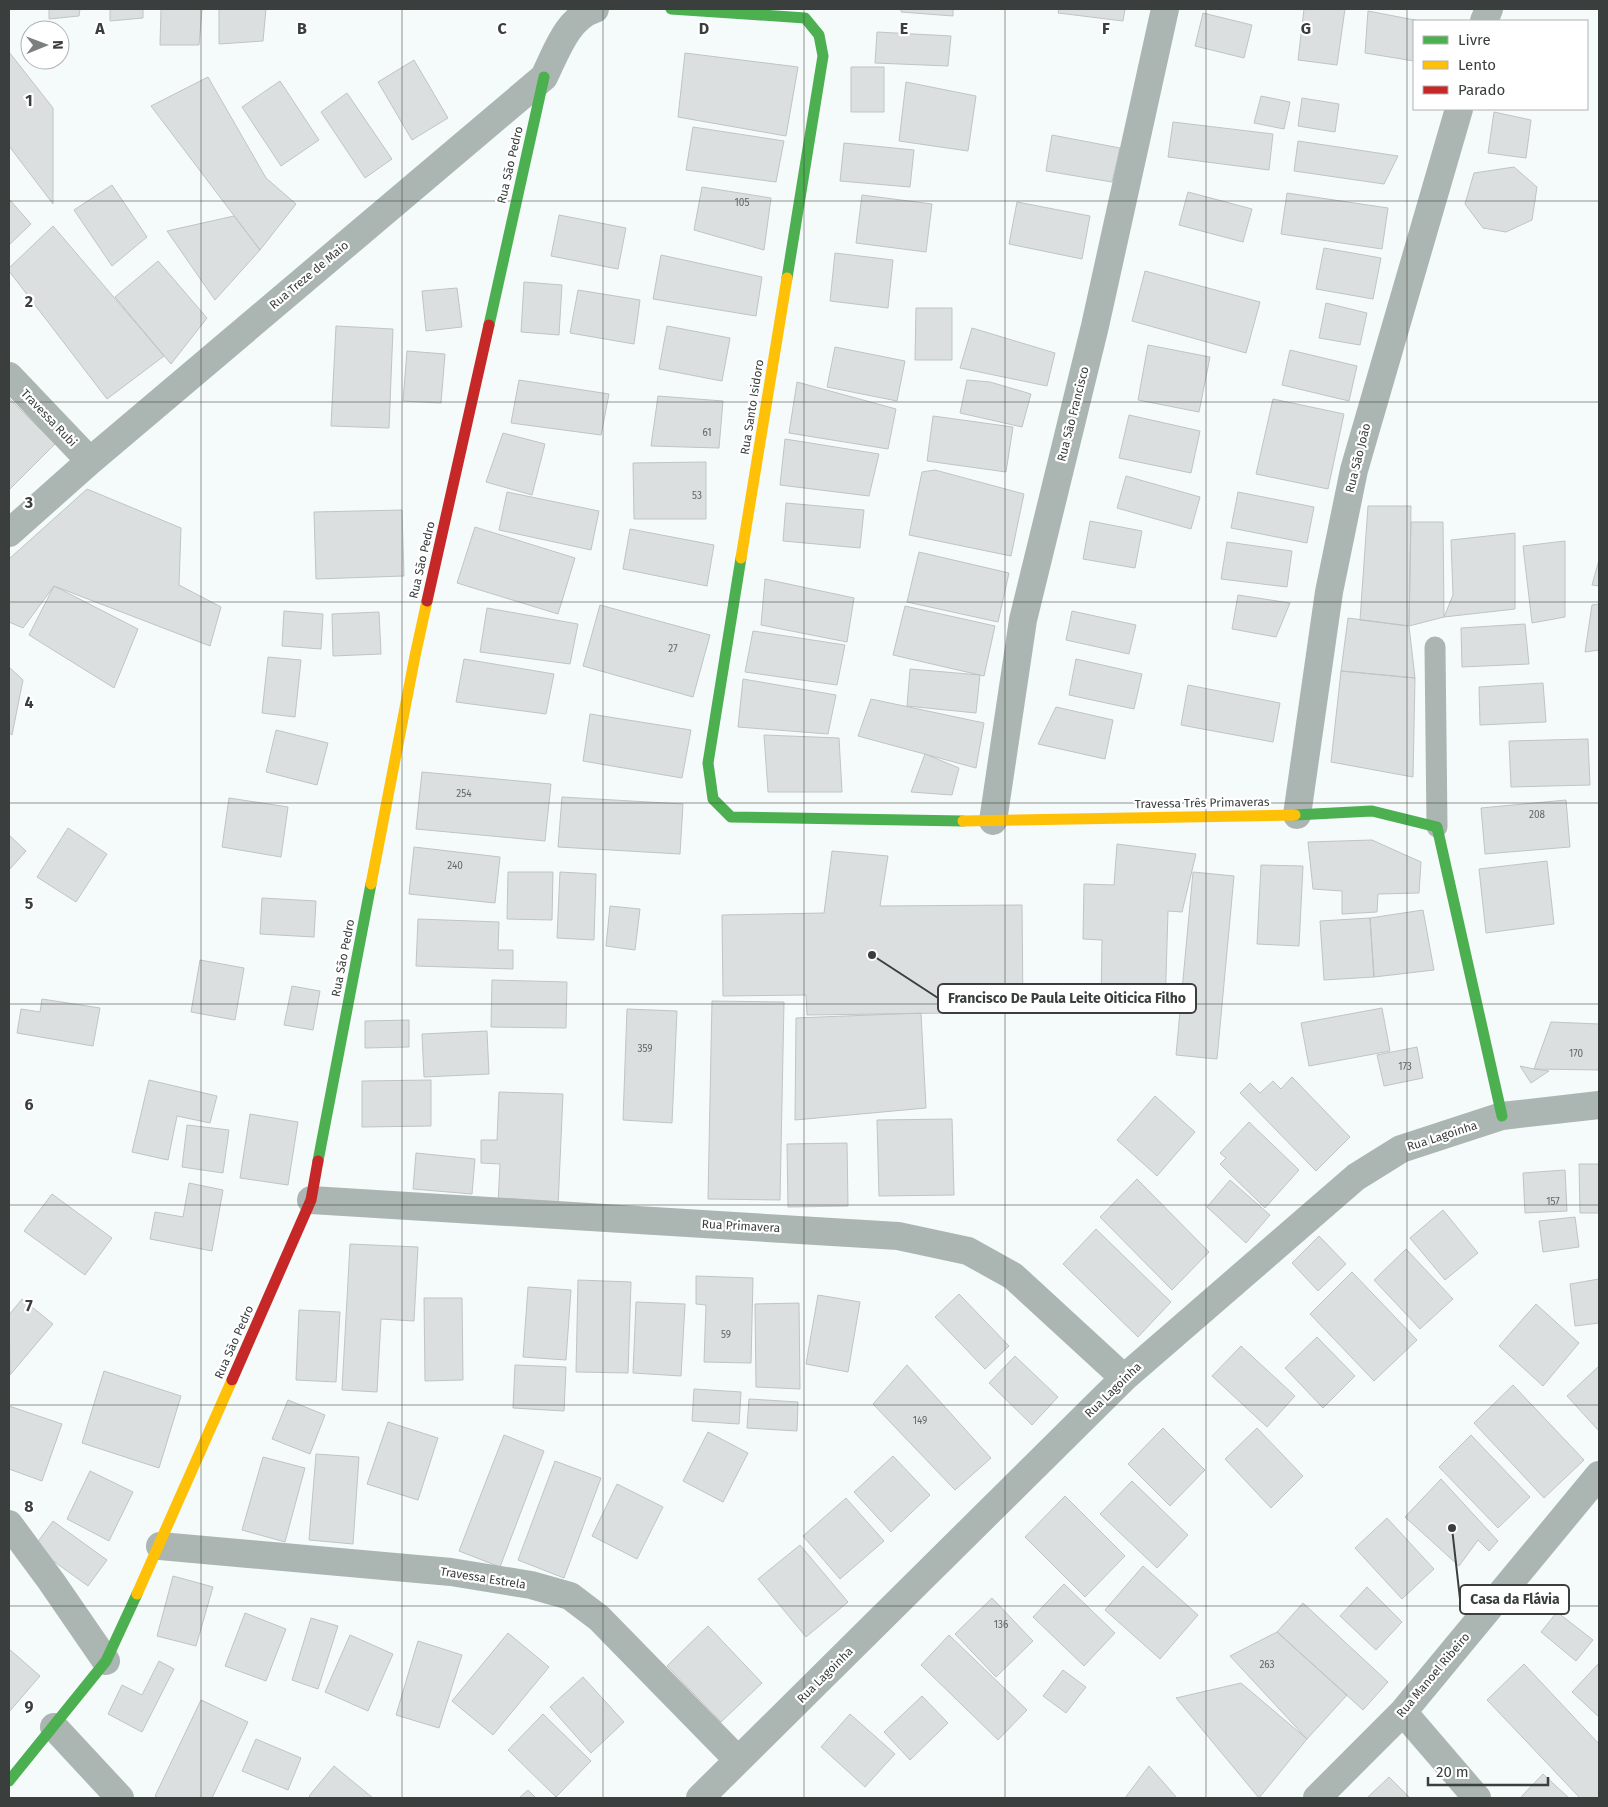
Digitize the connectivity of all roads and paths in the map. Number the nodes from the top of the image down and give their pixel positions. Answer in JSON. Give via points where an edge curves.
{"nodes":[{"id":1,"x":595,"y":9,"type":"edge"},
{"id":2,"x":671,"y":9,"type":"edge"},
{"id":3,"x":1165,"y":9,"type":"edge"},
{"id":4,"x":544,"y":78,"type":"junction"},
{"id":5,"x":1459,"y":110,"type":"edge"},
{"id":6,"x":9,"y":376,"type":"edge"},
{"id":7,"x":90,"y":461,"type":"junction"},
{"id":8,"x":9,"y":533,"type":"edge"},
{"id":9,"x":1435,"y":647,"type":"dead end"},
{"id":10,"x":708,"y":763,"type":"joint"},
{"id":11,"x":1297,"y":815,"type":"junction"},
{"id":12,"x":993,"y":821,"type":"junction"},
{"id":13,"x":1437,"y":827,"type":"junction"},
{"id":14,"x":1599,"y":1105,"type":"edge"},
{"id":15,"x":1502,"y":1116,"type":"junction"},
{"id":16,"x":311,"y":1200,"type":"junction"},
{"id":17,"x":1124,"y":1378,"type":"junction"},
{"id":18,"x":1599,"y":1475,"type":"edge"},
{"id":19,"x":9,"y":1524,"type":"edge"},
{"id":20,"x":160,"y":1546,"type":"junction"},
{"id":21,"x":106,"y":1661,"type":"junction"},
{"id":22,"x":1403,"y":1712,"type":"junction"},
{"id":23,"x":54,"y":1726,"type":"junction"},
{"id":24,"x":738,"y":1760,"type":"junction"},
{"id":25,"x":9,"y":1781,"type":"edge"},
{"id":26,"x":120,"y":1798,"type":"edge"},
{"id":27,"x":700,"y":1798,"type":"edge"},
{"id":28,"x":1317,"y":1798,"type":"edge"},
{"id":29,"x":1477,"y":1798,"type":"edge"}],
"edges":[{"from":1,"to":4,"type":"street","name":"Rua Treze de Maio","via":[[571,24]]},
{"from":2,"to":10,"type":"street","name":"Rua Santo Isidoro","via":[[805,18],[819,35],[823,56]]},
{"from":3,"to":12,"type":"street","name":"Rua São Francisco","via":[[1094,326],[1023,620]]},
{"from":4,"to":7,"type":"street","name":"Rua Treze de Maio"},
{"from":4,"to":16,"type":"street","name":"Rua São Pedro","via":[[415,656]]},
{"from":5,"to":11,"type":"street","name":"Rua São João","via":[[1354,470],[1329,592]]},
{"from":6,"to":7,"type":"street","name":"Travessa Rubi"},
{"from":7,"to":8,"type":"street","name":"Rua Treze de Maio"},
{"from":9,"to":13,"type":"lane"},
{"from":10,"to":12,"type":"street","name":"Travessa Três Primaveras","via":[[713,799],[731,817]]},
{"from":11,"to":12,"type":"street","name":"Travessa Três Primaveras"},
{"from":11,"to":13,"type":"street","name":"Travessa Três Primaveras","via":[[1372,811]]},
{"from":13,"to":15,"type":"street"},
{"from":14,"to":15,"type":"street","name":"Rua Lagoinha"},
{"from":15,"to":17,"type":"street","name":"Rua Lagoinha","via":[[1401,1149],[1356,1177]]},
{"from":16,"to":17,"type":"street","name":"Rua Primavera","via":[[898,1236],[968,1251],[1013,1276]]},
{"from":16,"to":20,"type":"street","name":"Rua São Pedro"},
{"from":17,"to":24,"type":"street","name":"Rua Lagoinha"},
{"from":18,"to":22,"type":"street","name":"Rua Manoel Ribeiro"},
{"from":19,"to":21,"type":"street"},
{"from":20,"to":21,"type":"street","name":"Rua São Pedro"},
{"from":20,"to":24,"type":"street","name":"Travessa Estrela","via":[[451,1572],[531,1585],[570,1596],[599,1618]]},
{"from":21,"to":23,"type":"street","name":"Rua São Pedro"},
{"from":22,"to":28,"type":"street","name":"Rua Manoel Ribeiro"},
{"from":22,"to":29,"type":"street"},
{"from":23,"to":25,"type":"street","name":"Rua São Pedro"},
{"from":23,"to":26,"type":"street"},
{"from":24,"to":27,"type":"street","name":"Rua Lagoinha"}]}
